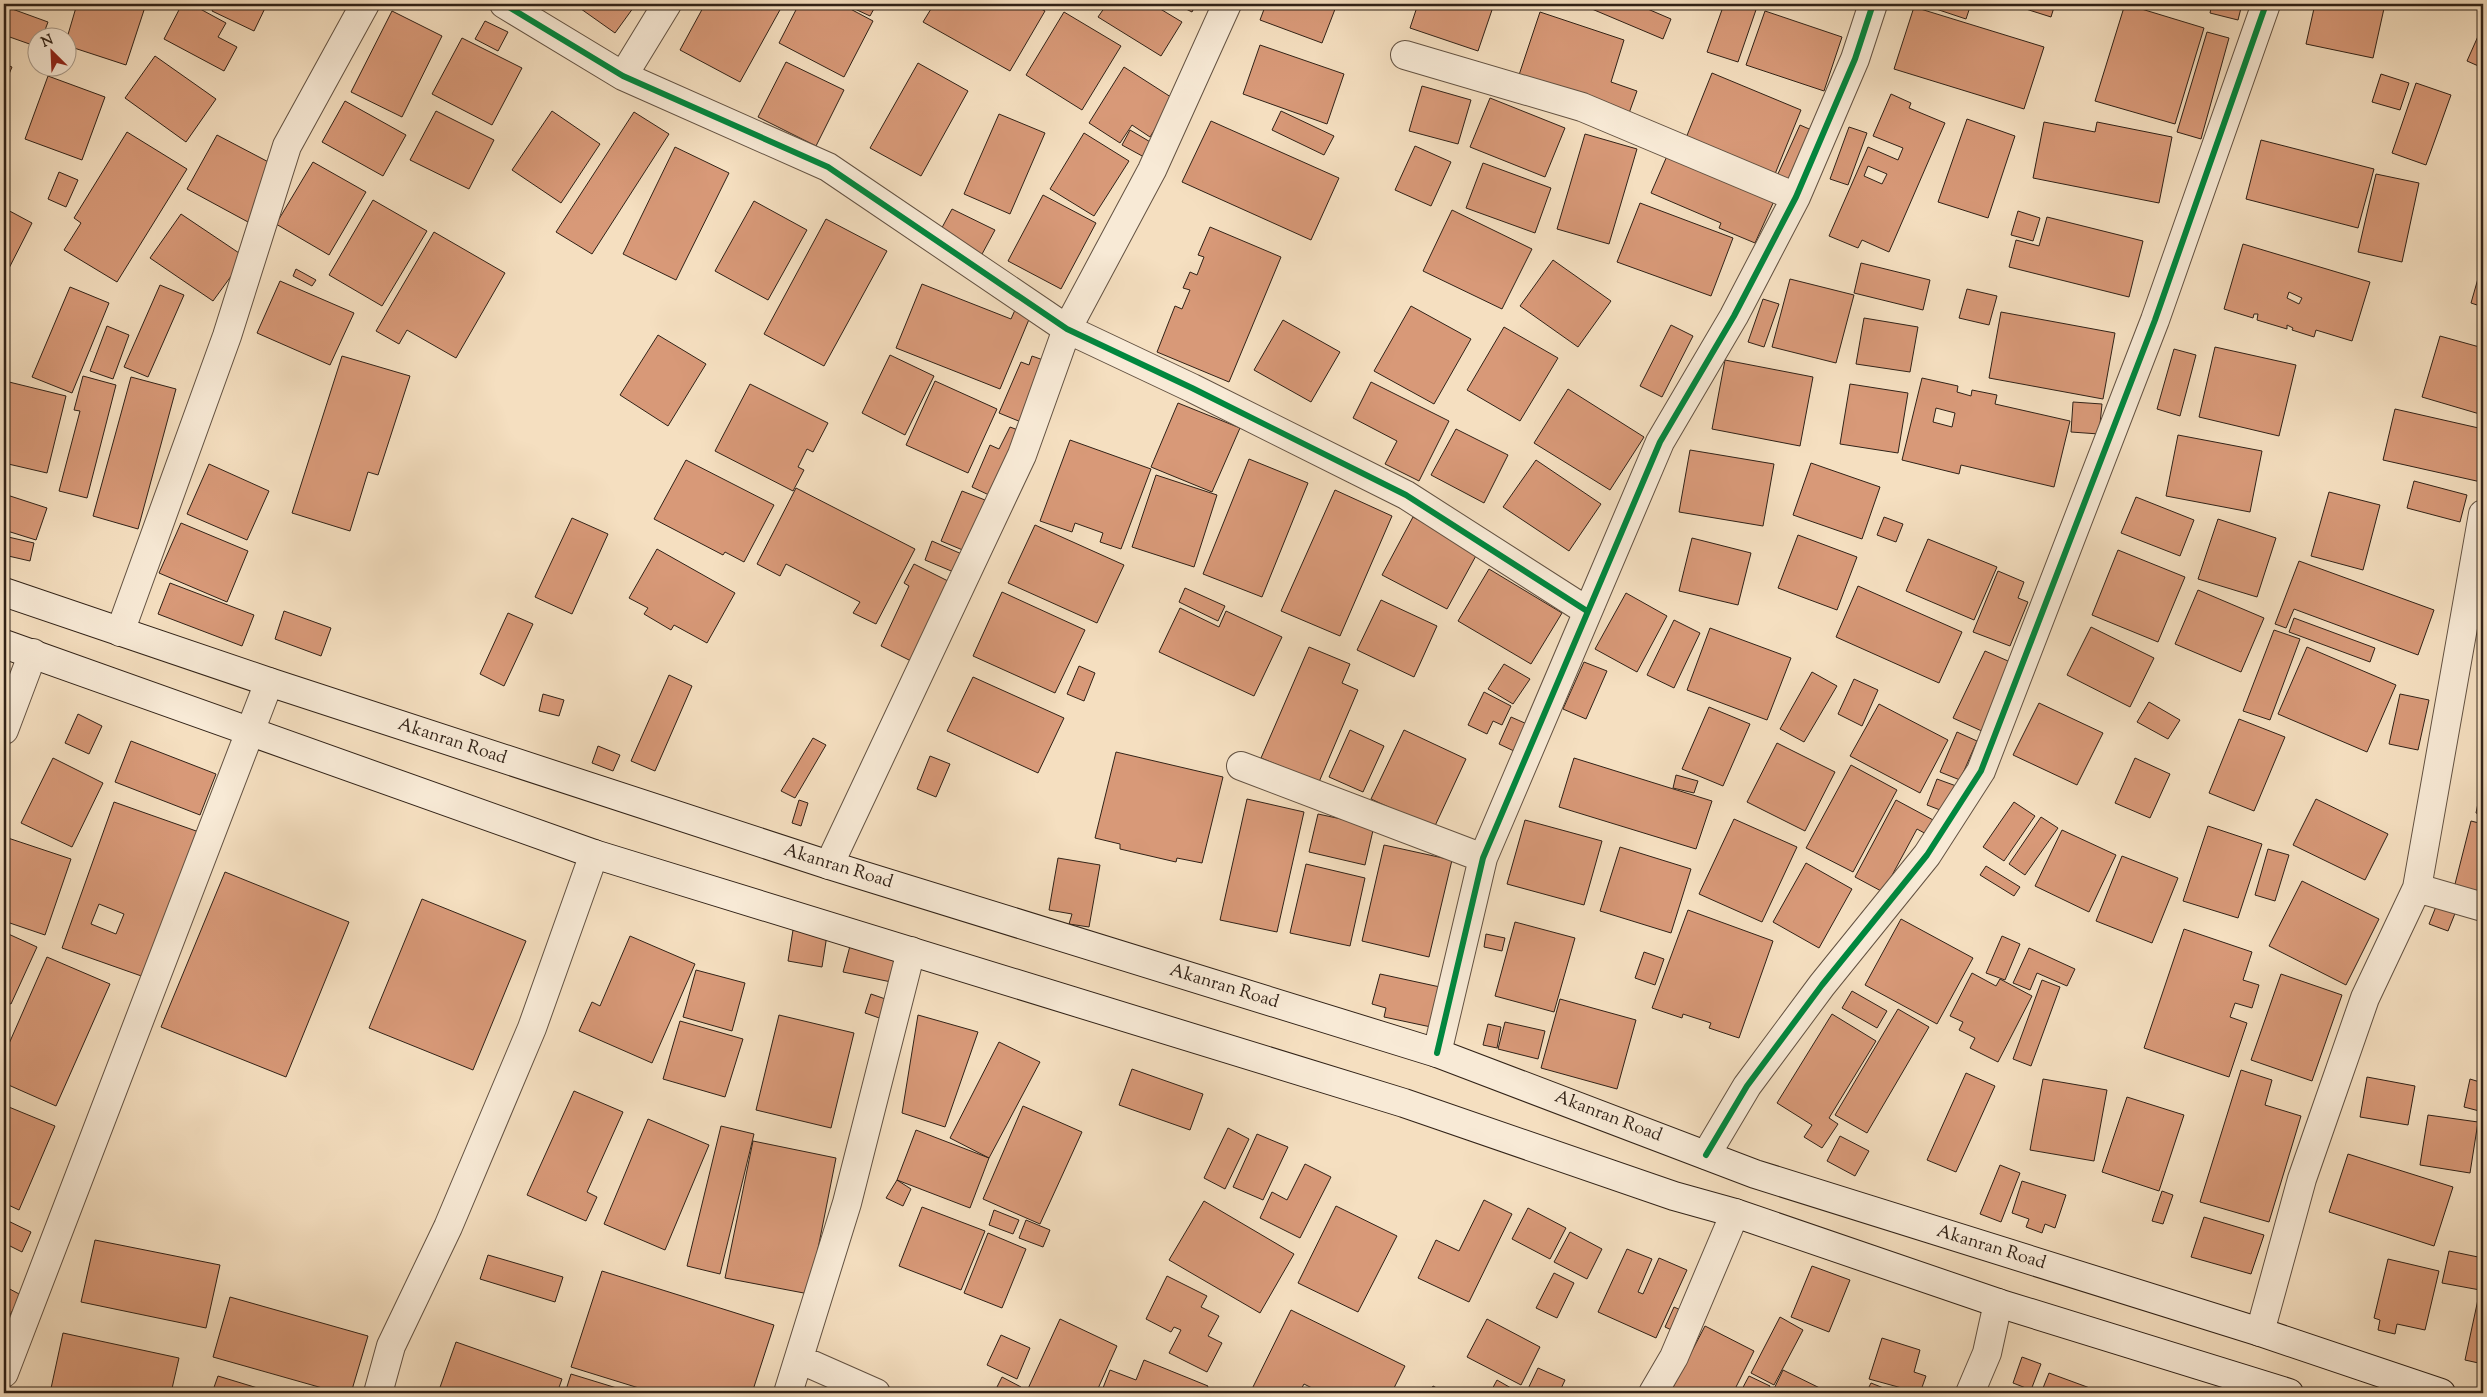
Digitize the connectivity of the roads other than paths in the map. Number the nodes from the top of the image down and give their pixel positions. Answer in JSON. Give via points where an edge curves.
{"nodes":[{"id":1,"x":365,"y":4,"type":"edge"},
{"id":2,"x":504,"y":4,"type":"edge"},
{"id":3,"x":667,"y":4,"type":"edge"},
{"id":4,"x":1227,"y":4,"type":"edge"},
{"id":5,"x":1873,"y":4,"type":"edge"},
{"id":6,"x":2266,"y":4,"type":"edge"},
{"id":7,"x":1405,"y":55,"type":"dead end"},
{"id":8,"x":622,"y":76,"type":"junction"},
{"id":9,"x":1796,"y":197,"type":"junction"},
{"id":10,"x":1067,"y":329,"type":"junction"},
{"id":11,"x":2483,"y":514,"type":"edge"},
{"id":12,"x":4,"y":592,"type":"edge"},
{"id":13,"x":1587,"y":611,"type":"junction"},
{"id":14,"x":120,"y":632,"type":"junction"},
{"id":15,"x":4,"y":644,"type":"edge"},
{"id":16,"x":33,"y":653,"type":"junction"},
{"id":17,"x":269,"y":682,"type":"junction"},
{"id":18,"x":4,"y":730,"type":"edge"},
{"id":19,"x":250,"y":732,"type":"junction"},
{"id":20,"x":1241,"y":766,"type":"dead end"},
{"id":21,"x":594,"y":854,"type":"junction"},
{"id":22,"x":1483,"y":858,"type":"junction"},
{"id":23,"x":830,"y":865,"type":"junction"},
{"id":24,"x":2417,"y":888,"type":"junction"},
{"id":25,"x":2483,"y":907,"type":"edge"},
{"id":26,"x":911,"y":951,"type":"junction"},
{"id":27,"x":1436,"y":1053,"type":"junction"},
{"id":28,"x":1706,"y":1154,"type":"junction"},
{"id":29,"x":1735,"y":1213,"type":"junction"},
{"id":30,"x":1998,"y":1302,"type":"junction"},
{"id":31,"x":2260,"y":1332,"type":"junction"},
{"id":32,"x":798,"y":1359,"type":"junction"},
{"id":33,"x":4,"y":1373,"type":"edge"},
{"id":34,"x":378,"y":1393,"type":"edge"},
{"id":35,"x":788,"y":1393,"type":"edge"},
{"id":36,"x":876,"y":1393,"type":"edge"},
{"id":37,"x":1654,"y":1393,"type":"edge"},
{"id":38,"x":1970,"y":1393,"type":"edge"},
{"id":39,"x":2289,"y":1393,"type":"edge"},
{"id":40,"x":2441,"y":1393,"type":"edge"}],
"edges":[{"from":1,"to":14,"type":"street","via":[[287,146],[227,336]]},
{"from":2,"to":8,"type":"street"},
{"from":3,"to":8,"type":"street"},
{"from":4,"to":10,"type":"street","via":[[1152,170]]},
{"from":5,"to":9,"type":"street","via":[[1855,59]]},
{"from":6,"to":28,"type":"street","via":[[2155,320],[1981,771],[1927,855],[1822,985],[1747,1086]]},
{"from":7,"to":9,"type":"street","via":[[1582,108]]},
{"from":8,"to":10,"type":"street","via":[[828,167]]},
{"from":9,"to":13,"type":"street","via":[[1734,316],[1660,442]]},
{"from":10,"to":13,"type":"street","via":[[1406,495]]},
{"from":10,"to":23,"type":"street","via":[[1022,454]]},
{"from":11,"to":24,"type":"street"},
{"from":12,"to":14,"type":"street","name":"Akanran Road"},
{"from":13,"to":22,"type":"street"},
{"from":14,"to":17,"type":"street","name":"Akanran Road"},
{"from":15,"to":16,"type":"street"},
{"from":16,"to":18,"type":"street"},
{"from":16,"to":19,"type":"street"},
{"from":17,"to":19,"type":"street"},
{"from":17,"to":23,"type":"street","name":"Akanran Road"},
{"from":19,"to":21,"type":"street"},
{"from":19,"to":33,"type":"street"},
{"from":20,"to":22,"type":"street"},
{"from":21,"to":26,"type":"street"},
{"from":21,"to":34,"type":"street","via":[[532,1028],[448,1227],[391,1346]]},
{"from":22,"to":27,"type":"street"},
{"from":23,"to":27,"type":"street","name":"Akanran Road"},
{"from":24,"to":25,"type":"street"},
{"from":24,"to":31,"type":"street","via":[[2362,1007],[2302,1179]]},
{"from":26,"to":29,"type":"street","via":[[1404,1103],[1674,1196]]},
{"from":26,"to":32,"type":"street","via":[[847,1203]]},
{"from":27,"to":28,"type":"street","name":"Akanran Road"},
{"from":28,"to":31,"type":"street","name":"Akanran Road","via":[[1754,1174]]},
{"from":29,"to":30,"type":"street"},
{"from":29,"to":37,"type":"street","via":[[1674,1358]]},
{"from":30,"to":38,"type":"street","via":[[1987,1353]]},
{"from":30,"to":39,"type":"street"},
{"from":31,"to":40,"type":"street","name":"Akanran Road"},
{"from":32,"to":35,"type":"street"},
{"from":32,"to":36,"type":"street"}]}
